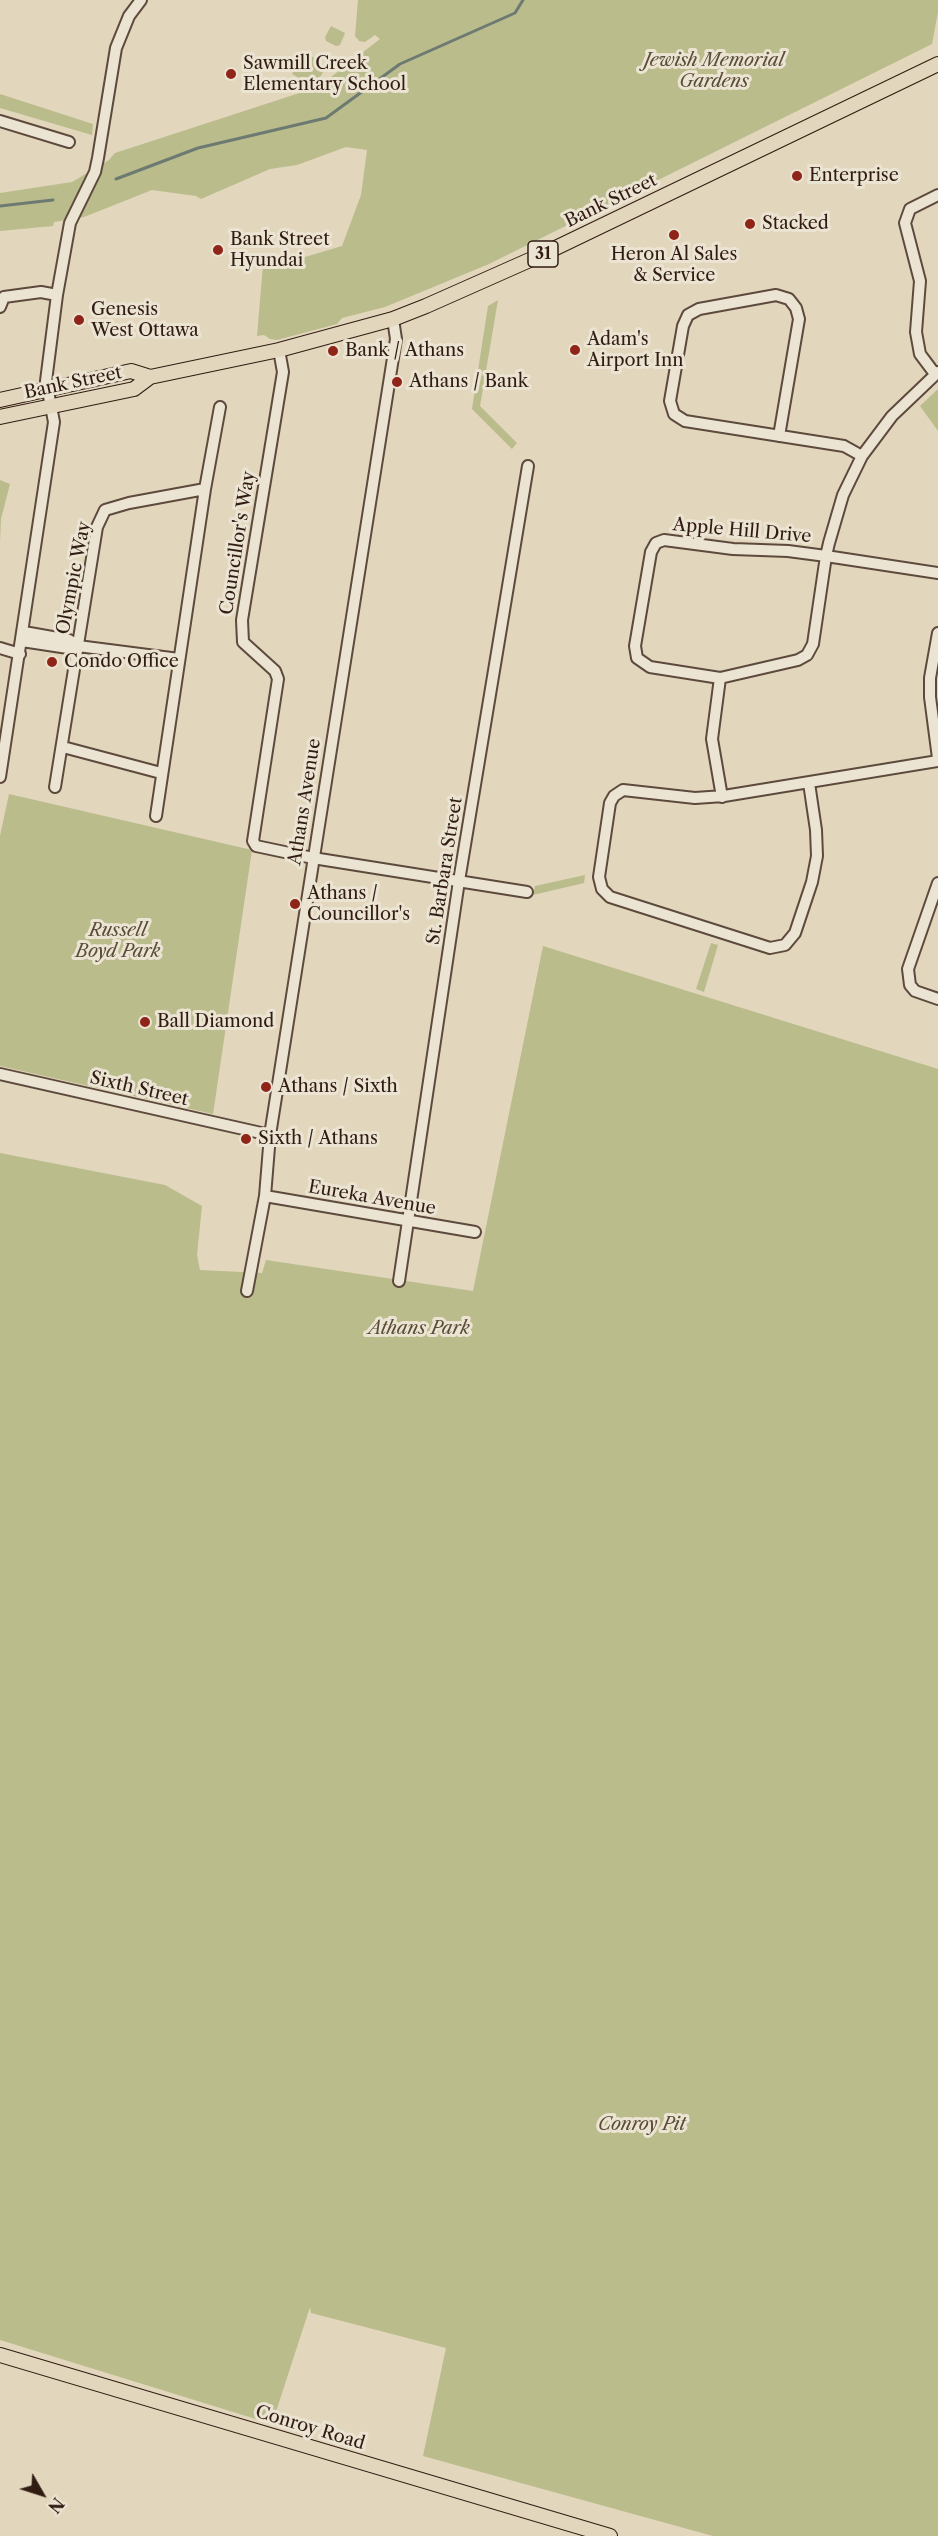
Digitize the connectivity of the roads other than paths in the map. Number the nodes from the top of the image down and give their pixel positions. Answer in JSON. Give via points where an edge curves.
{"nodes":[{"id":1,"x":141,"y":0,"type":"edge"},
{"id":2,"x":938,"y":63,"type":"edge"},
{"id":3,"x":0,"y":121,"type":"edge"},
{"id":4,"x":69,"y":142,"type":"dead end"},
{"id":5,"x":938,"y":195,"type":"edge"},
{"id":6,"x":57,"y":295,"type":"junction"},
{"id":7,"x":0,"y":307,"type":"edge"},
{"id":8,"x":393,"y":319,"type":"junction"},
{"id":9,"x":279,"y":350,"type":"junction"},
{"id":10,"x":936,"y":373,"type":"edge"},
{"id":11,"x":150,"y":377,"type":"junction"},
{"id":12,"x":48,"y":390,"type":"junction"},
{"id":13,"x":0,"y":400,"type":"edge"},
{"id":14,"x":51,"y":407,"type":"junction"},
{"id":15,"x":220,"y":407,"type":"dead end"},
{"id":16,"x":0,"y":417,"type":"edge"},
{"id":17,"x":779,"y":436,"type":"junction"},
{"id":18,"x":862,"y":456,"type":"junction"},
{"id":19,"x":528,"y":466,"type":"dead end"},
{"id":20,"x":205,"y":489,"type":"junction"},
{"id":21,"x":826,"y":556,"type":"junction"},
{"id":22,"x":938,"y":573,"type":"edge"},
{"id":23,"x":23,"y":637,"type":"junction"},
{"id":24,"x":938,"y":637,"type":"edge"},
{"id":25,"x":78,"y":646,"type":"junction"},
{"id":26,"x":0,"y":648,"type":"edge"},
{"id":27,"x":20,"y":654,"type":"junction"},
{"id":28,"x":179,"y":659,"type":"junction"},
{"id":29,"x":720,"y":678,"type":"junction"},
{"id":30,"x":63,"y":747,"type":"junction"},
{"id":31,"x":938,"y":759,"type":"edge"},
{"id":32,"x":2,"y":761,"type":"edge"},
{"id":33,"x":161,"y":773,"type":"junction"},
{"id":34,"x":0,"y":777,"type":"edge"},
{"id":35,"x":809,"y":783,"type":"junction"},
{"id":36,"x":55,"y":787,"type":"dead end"},
{"id":37,"x":722,"y":797,"type":"junction"},
{"id":38,"x":156,"y":816,"type":"dead end"},
{"id":39,"x":313,"y":858,"type":"junction"},
{"id":40,"x":459,"y":881,"type":"junction"},
{"id":41,"x":938,"y":883,"type":"edge"},
{"id":42,"x":527,"y":892,"type":"dead end"},
{"id":43,"x":938,"y":999,"type":"edge"},
{"id":44,"x":0,"y":1074,"type":"edge"},
{"id":45,"x":270,"y":1136,"type":"junction"},
{"id":46,"x":265,"y":1196,"type":"junction"},
{"id":47,"x":407,"y":1221,"type":"junction"},
{"id":48,"x":475,"y":1232,"type":"dead end"},
{"id":49,"x":399,"y":1281,"type":"dead end"},
{"id":50,"x":247,"y":1291,"type":"dead end"},
{"id":51,"x":0,"y":2355,"type":"edge"},
{"id":52,"x":610,"y":2536,"type":"edge"}],
"edges":[{"from":1,"to":6,"type":"street","via":[[129,16],[117,48],[95,172],[70,223]]},
{"from":2,"to":8,"type":"main road","name":"Bank Street","number":"31","via":[[495,276]]},
{"from":3,"to":4,"type":"street"},
{"from":5,"to":10,"type":"street","via":[[910,209],[905,223],[920,281],[916,332],[920,354]]},
{"from":6,"to":7,"type":"street","via":[[41,292],[4,297]]},
{"from":6,"to":12,"type":"street","via":[[46,375]]},
{"from":8,"to":9,"type":"main road","name":"Bank Street","number":"31"},
{"from":8,"to":39,"type":"street","name":"Athans Avenue","via":[[396,339]]},
{"from":9,"to":11,"type":"main road","name":"Bank Street","number":"31"},
{"from":9,"to":39,"type":"street","name":"Councillor's Way","via":[[283,372],[242,620],[243,642],[275,671],[278,679],[253,841],[256,846]]},
{"from":10,"to":18,"type":"street","name":"Apple Hill Drive","via":[[892,416]]},
{"from":11,"to":12,"type":"main road","name":"Bank Street","number":"31","via":[[131,371]]},
{"from":11,"to":14,"type":"main road","name":"Bank Street","number":"31","via":[[134,389]]},
{"from":12,"to":13,"type":"main road","name":"Bank Street","number":"31"},
{"from":12,"to":14,"type":"street"},
{"from":14,"to":16,"type":"main road","name":"Bank Street","number":"31"},
{"from":14,"to":23,"type":"street","via":[[54,422]]},
{"from":15,"to":20,"type":"street"},
{"from":17,"to":17,"type":"street","via":[[799,319],[796,308],[789,299],[776,295],[699,309],[688,315],[670,401],[674,414],[685,421]]},
{"from":17,"to":18,"type":"street","via":[[844,446]]},
{"from":18,"to":21,"type":"street","name":"Apple Hill Drive","via":[[843,495]]},
{"from":19,"to":40,"type":"street","name":"St. Barbara Street"},
{"from":20,"to":25,"type":"street","name":"Olympic Way","via":[[105,510],[97,527]]},
{"from":20,"to":28,"type":"street"},
{"from":21,"to":22,"type":"street"},
{"from":21,"to":29,"type":"street","name":"Apple Hill Drive","via":[[813,644],[807,656]]},
{"from":21,"to":29,"type":"street","name":"Apple Hill Drive","via":[[664,540],[656,543],[651,552],[635,646],[637,658],[650,668]]},
{"from":23,"to":25,"type":"street","name":"Olympic Way","via":[[68,648]]},
{"from":23,"to":27,"type":"street"},
{"from":24,"to":31,"type":"street","via":[[930,678]]},
{"from":25,"to":28,"type":"street","name":"Olympic Way"},
{"from":25,"to":30,"type":"street","name":"Olympic Way"},
{"from":26,"to":27,"type":"street"},
{"from":27,"to":32,"type":"street"},
{"from":28,"to":33,"type":"street"},
{"from":29,"to":37,"type":"street","via":[[712,739]]},
{"from":30,"to":33,"type":"street"},
{"from":30,"to":36,"type":"street","name":"Olympic Way"},
{"from":31,"to":35,"type":"street"},
{"from":32,"to":34,"type":"street"},
{"from":33,"to":38,"type":"street"},
{"from":35,"to":37,"type":"street"},
{"from":35,"to":37,"type":"street","via":[[816,830],[815,868],[794,936],[778,947],[770,948],[610,897],[599,883],[610,803],[617,793],[631,790],[694,798]]},
{"from":39,"to":40,"type":"street"},
{"from":39,"to":45,"type":"street","name":"Athans Avenue"},
{"from":40,"to":42,"type":"street"},
{"from":40,"to":47,"type":"street","name":"St. Barbara Street"},
{"from":41,"to":43,"type":"street","via":[[908,969],[915,991]]},
{"from":44,"to":45,"type":"street","name":"Sixth Street"},
{"from":45,"to":46,"type":"street","name":"Athans Avenue"},
{"from":46,"to":47,"type":"street","name":"Eureka Avenue"},
{"from":46,"to":50,"type":"street","name":"Athans Avenue"},
{"from":47,"to":48,"type":"street","name":"Eureka Avenue"},
{"from":47,"to":49,"type":"street","name":"St. Barbara Street"},
{"from":51,"to":52,"type":"main road","name":"Conroy Road"}]}
